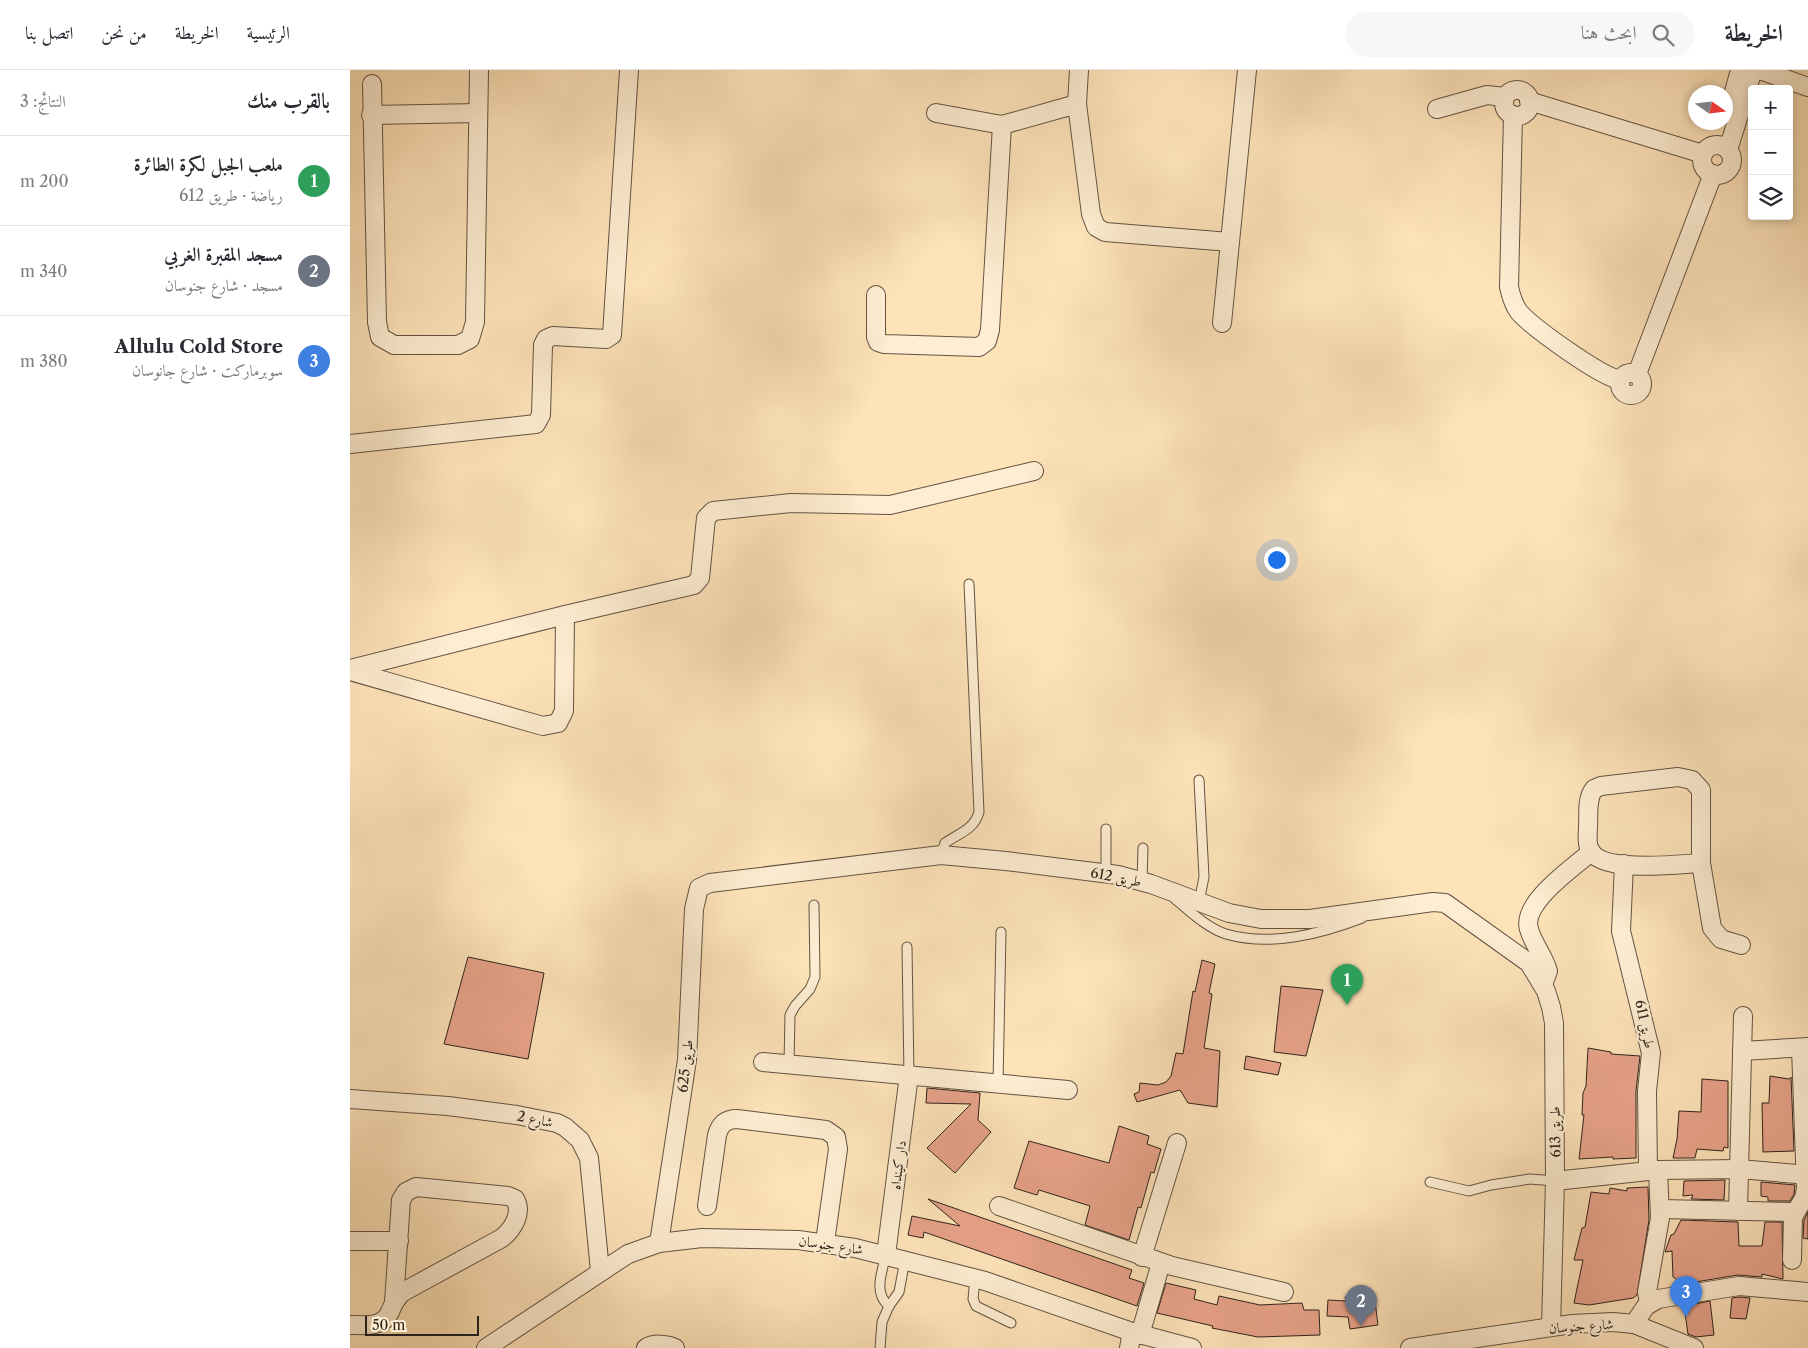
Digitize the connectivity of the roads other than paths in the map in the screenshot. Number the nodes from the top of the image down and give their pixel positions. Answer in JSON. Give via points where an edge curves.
{"nodes":[{"id":1,"x":479,"y":70,"type":"edge"},
{"id":2,"x":629,"y":70,"type":"edge"},
{"id":3,"x":1080,"y":70,"type":"edge"},
{"id":4,"x":1247,"y":70,"type":"edge"},
{"id":5,"x":1740,"y":70,"type":"edge"},
{"id":6,"x":1753,"y":70,"type":"edge"},
{"id":7,"x":1760,"y":70,"type":"edge"},
{"id":8,"x":372,"y":84,"type":"dead end"},
{"id":9,"x":1808,"y":86,"type":"edge"},
{"id":10,"x":1733,"y":94,"type":"edge"},
{"id":11,"x":1505,"y":97,"type":"junction"},
{"id":12,"x":1529,"y":101,"type":"junction"},
{"id":13,"x":1077,"y":104,"type":"junction"},
{"id":14,"x":1437,"y":109,"type":"dead end"},
{"id":15,"x":478,"y":113,"type":"junction"},
{"id":16,"x":936,"y":113,"type":"dead end"},
{"id":17,"x":371,"y":115,"type":"junction"},
{"id":18,"x":1513,"y":115,"type":"junction"},
{"id":19,"x":1002,"y":125,"type":"junction"},
{"id":20,"x":1725,"y":130,"type":"edge"},
{"id":21,"x":1724,"y":148,"type":"junction"},
{"id":22,"x":1704,"y":154,"type":"junction"},
{"id":23,"x":1712,"y":174,"type":"junction"},
{"id":24,"x":1230,"y":242,"type":"junction"},
{"id":25,"x":876,"y":295,"type":"dead end"},
{"id":26,"x":1222,"y":323,"type":"dead end"},
{"id":27,"x":350,"y":444,"type":"edge"},
{"id":28,"x":1034,"y":471,"type":"dead end"},
{"id":29,"x":969,"y":584,"type":"dead end"},
{"id":30,"x":565,"y":615,"type":"junction"},
{"id":31,"x":350,"y":670,"type":"edge"},
{"id":32,"x":1200,"y":780,"type":"dead end"},
{"id":33,"x":1106,"y":829,"type":"dead end"},
{"id":34,"x":1143,"y":848,"type":"dead end"},
{"id":35,"x":1591,"y":852,"type":"junction"},
{"id":36,"x":941,"y":855,"type":"junction"},
{"id":37,"x":1702,"y":863,"type":"junction"},
{"id":38,"x":1624,"y":864,"type":"junction"},
{"id":39,"x":1106,"y":873,"type":"junction"},
{"id":40,"x":1142,"y":881,"type":"junction"},
{"id":41,"x":1161,"y":887,"type":"junction"},
{"id":42,"x":700,"y":888,"type":"joint"},
{"id":43,"x":1200,"y":902,"type":"junction"},
{"id":44,"x":814,"y":905,"type":"dead end"},
{"id":45,"x":1391,"y":907,"type":"junction"},
{"id":46,"x":1001,"y":932,"type":"dead end"},
{"id":47,"x":1742,"y":945,"type":"dead end"},
{"id":48,"x":908,"y":946,"type":"dead end"},
{"id":49,"x":1514,"y":950,"type":"joint"},
{"id":50,"x":1543,"y":985,"type":"junction"},
{"id":51,"x":1743,"y":1016,"type":"dead end"},
{"id":52,"x":1804,"y":1047,"type":"edge"},
{"id":53,"x":1742,"y":1051,"type":"junction"},
{"id":54,"x":763,"y":1062,"type":"dead end"},
{"id":55,"x":789,"y":1064,"type":"junction"},
{"id":56,"x":909,"y":1075,"type":"junction"},
{"id":57,"x":998,"y":1084,"type":"junction"},
{"id":58,"x":1068,"y":1090,"type":"dead end"},
{"id":59,"x":1805,"y":1092,"type":"edge"},
{"id":60,"x":350,"y":1099,"type":"edge"},
{"id":61,"x":1177,"y":1143,"type":"dead end"},
{"id":62,"x":1739,"y":1169,"type":"junction"},
{"id":63,"x":1653,"y":1171,"type":"junction"},
{"id":64,"x":1807,"y":1175,"type":"edge"},
{"id":65,"x":1555,"y":1181,"type":"junction"},
{"id":66,"x":1430,"y":1182,"type":"dead end"},
{"id":67,"x":708,"y":1206,"type":"dead end"},
{"id":68,"x":999,"y":1206,"type":"dead end"},
{"id":69,"x":1661,"y":1209,"type":"junction"},
{"id":70,"x":1738,"y":1211,"type":"junction"},
{"id":71,"x":1794,"y":1212,"type":"junction"},
{"id":72,"x":350,"y":1241,"type":"edge"},
{"id":73,"x":399,"y":1241,"type":"junction"},
{"id":74,"x":825,"y":1242,"type":"junction"},
{"id":75,"x":659,"y":1243,"type":"junction"},
{"id":76,"x":886,"y":1255,"type":"junction"},
{"id":77,"x":1142,"y":1257,"type":"junction"},
{"id":78,"x":905,"y":1260,"type":"junction"},
{"id":79,"x":1792,"y":1260,"type":"dead end"},
{"id":80,"x":1161,"y":1263,"type":"junction"},
{"id":81,"x":600,"y":1271,"type":"junction"},
{"id":82,"x":975,"y":1278,"type":"junction"},
{"id":83,"x":1284,"y":1292,"type":"dead end"},
{"id":84,"x":1808,"y":1292,"type":"edge"},
{"id":85,"x":394,"y":1302,"type":"junction"},
{"id":86,"x":1650,"y":1303,"type":"junction"},
{"id":87,"x":889,"y":1306,"type":"junction"},
{"id":88,"x":1011,"y":1323,"type":"dead end"},
{"id":89,"x":1634,"y":1324,"type":"junction"},
{"id":90,"x":350,"y":1325,"type":"edge"},
{"id":91,"x":1551,"y":1327,"type":"junction"},
{"id":92,"x":1138,"y":1340,"type":"edge"},
{"id":93,"x":486,"y":1348,"type":"edge"},
{"id":94,"x":646,"y":1348,"type":"edge"},
{"id":95,"x":675,"y":1348,"type":"edge"},
{"id":96,"x":880,"y":1348,"type":"edge"},
{"id":97,"x":1192,"y":1348,"type":"edge"},
{"id":98,"x":1410,"y":1348,"type":"edge"},
{"id":99,"x":1694,"y":1348,"type":"edge"}],
"edges":[{"from":1,"to":15,"type":"street"},
{"from":2,"to":27,"type":"street","via":[[612,335],[606,339],[553,336],[546,339],[543,344],[541,415],[536,424]]},
{"from":3,"to":13,"type":"street"},
{"from":4,"to":24,"type":"street"},
{"from":5,"to":10,"type":"street"},
{"from":6,"to":21,"type":"street"},
{"from":7,"to":9,"type":"street"},
{"from":8,"to":17,"type":"street"},
{"from":11,"to":12,"type":"street","via":[[1516,90],[1525,93]]},
{"from":11,"to":14,"type":"street","via":[[1487,95]]},
{"from":11,"to":18,"type":"street","via":[[1506,110]]},
{"from":12,"to":18,"type":"street","via":[[1525,112]]},
{"from":12,"to":22,"type":"street"},
{"from":13,"to":19,"type":"street"},
{"from":13,"to":24,"type":"street","via":[[1091,214],[1096,227],[1106,232]]},
{"from":15,"to":17,"type":"street"},
{"from":15,"to":17,"type":"street","via":[[475,322],[470,338],[458,345],[394,345],[380,337]]},
{"from":16,"to":19,"type":"street"},
{"from":18,"to":23,"type":"street","via":[[1509,287],[1513,303],[1530,322],[1599,373],[1620,380],[1627,373],[1637,374]]},
{"from":19,"to":25,"type":"street","via":[[987,341],[979,347],[878,342]]},
{"from":20,"to":21,"type":"street"},
{"from":21,"to":22,"type":"street","via":[[1710,147]]},
{"from":21,"to":23,"type":"street","via":[[1732,161],[1728,170]]},
{"from":22,"to":23,"type":"street","via":[[1702,164]]},
{"from":24,"to":26,"type":"street"},
{"from":28,"to":30,"type":"street","via":[[890,505],[791,503],[713,511],[706,518],[700,578],[694,585]]},
{"from":29,"to":36,"type":"lane","via":[[979,812],[976,823],[945,843]]},
{"from":30,"to":31,"type":"street"},
{"from":30,"to":31,"type":"street","via":[[564,710],[558,724],[543,726]]},
{"from":32,"to":43,"type":"lane","via":[[1204,878]]},
{"from":33,"to":39,"type":"lane"},
{"from":34,"to":40,"type":"lane"},
{"from":35,"to":37,"type":"street","via":[[1588,842],[1589,800],[1594,789],[1683,777],[1695,783],[1702,795]]},
{"from":35,"to":38,"type":"street","via":[[1600,858]]},
{"from":35,"to":50,"type":"street","via":[[1546,892],[1527,919],[1548,971]]},
{"from":36,"to":39,"type":"street","name":"طريق 612"},
{"from":36,"to":42,"type":"street","name":"طريق 612","via":[[710,883]]},
{"from":37,"to":38,"type":"street"},
{"from":37,"to":47,"type":"street","via":[[1712,928],[1721,939]]},
{"from":38,"to":63,"type":"street","name":"طريق 611","via":[[1623,942],[1651,1046],[1647,1091]]},
{"from":39,"to":40,"type":"street","name":"طريق 612"},
{"from":40,"to":41,"type":"street","name":"طريق 612"},
{"from":41,"to":43,"type":"street","name":"طريق 612"},
{"from":41,"to":45,"type":"lane","via":[[1201,920],[1225,934],[1264,939],[1326,932]]},
{"from":42,"to":75,"type":"street","name":"طريق 625","via":[[694,909],[687,1060]]},
{"from":43,"to":45,"type":"street","name":"طريق 612","via":[[1230,913],[1278,920],[1310,919]]},
{"from":44,"to":55,"type":"lane","via":[[815,977],[790,1015]]},
{"from":45,"to":49,"type":"street","name":"طريق 612","via":[[1433,902],[1445,904]]},
{"from":46,"to":57,"type":"lane"},
{"from":48,"to":56,"type":"lane"},
{"from":49,"to":50,"type":"street","name":"طريق 613"},
{"from":50,"to":65,"type":"street","name":"طريق 613","via":[[1554,1023]]},
{"from":51,"to":53,"type":"street"},
{"from":52,"to":53,"type":"street"},
{"from":52,"to":59,"type":"street"},
{"from":53,"to":62,"type":"street"},
{"from":54,"to":55,"type":"street"},
{"from":55,"to":56,"type":"street"},
{"from":56,"to":57,"type":"street"},
{"from":56,"to":76,"type":"street","name":"دار كينداه"},
{"from":57,"to":58,"type":"street"},
{"from":59,"to":64,"type":"street"},
{"from":60,"to":81,"type":"street","name":"شارع 2","via":[[483,1110],[557,1122],[565,1127],[580,1140],[589,1158]]},
{"from":61,"to":77,"type":"street"},
{"from":62,"to":63,"type":"street"},
{"from":62,"to":64,"type":"street"},
{"from":62,"to":70,"type":"street"},
{"from":63,"to":65,"type":"street"},
{"from":63,"to":69,"type":"street","name":"طريق 611"},
{"from":64,"to":71,"type":"street","via":[[1806,1194]]},
{"from":65,"to":66,"type":"lane","via":[[1530,1179],[1469,1191]]},
{"from":65,"to":91,"type":"street","name":"طريق 613"},
{"from":67,"to":74,"type":"street","via":[[717,1134],[726,1121],[737,1119],[826,1130],[836,1137],[838,1149]]},
{"from":68,"to":77,"type":"street"},
{"from":69,"to":70,"type":"street"},
{"from":69,"to":86,"type":"street","name":"طريق 611","via":[[1647,1292]]},
{"from":70,"to":71,"type":"street"},
{"from":71,"to":79,"type":"street"},
{"from":72,"to":73,"type":"street"},
{"from":73,"to":85,"type":"street"},
{"from":73,"to":85,"type":"street","via":[[401,1200],[410,1188],[508,1196],[517,1202],[515,1222],[502,1238],[409,1288]]},
{"from":74,"to":75,"type":"street","name":"شارع جنوسان","via":[[702,1238]]},
{"from":74,"to":76,"type":"street","name":"شارع جنوسان"},
{"from":75,"to":81,"type":"street","name":"شارع جنوسان","via":[[628,1254]]},
{"from":76,"to":78,"type":"street","name":"شارع جنوسان"},
{"from":76,"to":87,"type":"lane","via":[[879,1290],[882,1300]]},
{"from":77,"to":80,"type":"street"},
{"from":78,"to":82,"type":"street","name":"شارع جنوسان"},
{"from":78,"to":87,"type":"lane","via":[[899,1292]]},
{"from":80,"to":83,"type":"street"},
{"from":80,"to":92,"type":"street"},
{"from":81,"to":93,"type":"street","name":"شارع جنوسان"},
{"from":82,"to":88,"type":"lane","via":[[972,1298],[976,1306]]},
{"from":82,"to":92,"type":"street","name":"شارع جنوسان"},
{"from":84,"to":86,"type":"street","via":[[1739,1286]]},
{"from":85,"to":90,"type":"street","via":[[380,1323]]},
{"from":86,"to":89,"type":"street"},
{"from":87,"to":96,"type":"lane","via":[[881,1328]]},
{"from":89,"to":91,"type":"street","name":"شارع جنوسان","via":[[1592,1322]]},
{"from":89,"to":99,"type":"street","name":"شارع جنوسان"},
{"from":91,"to":98,"type":"street","name":"شارع جنوسان"},
{"from":92,"to":97,"type":"street","name":"شارع جنوسان"},
{"from":94,"to":95,"type":"street","via":[[650,1345]]}]}
